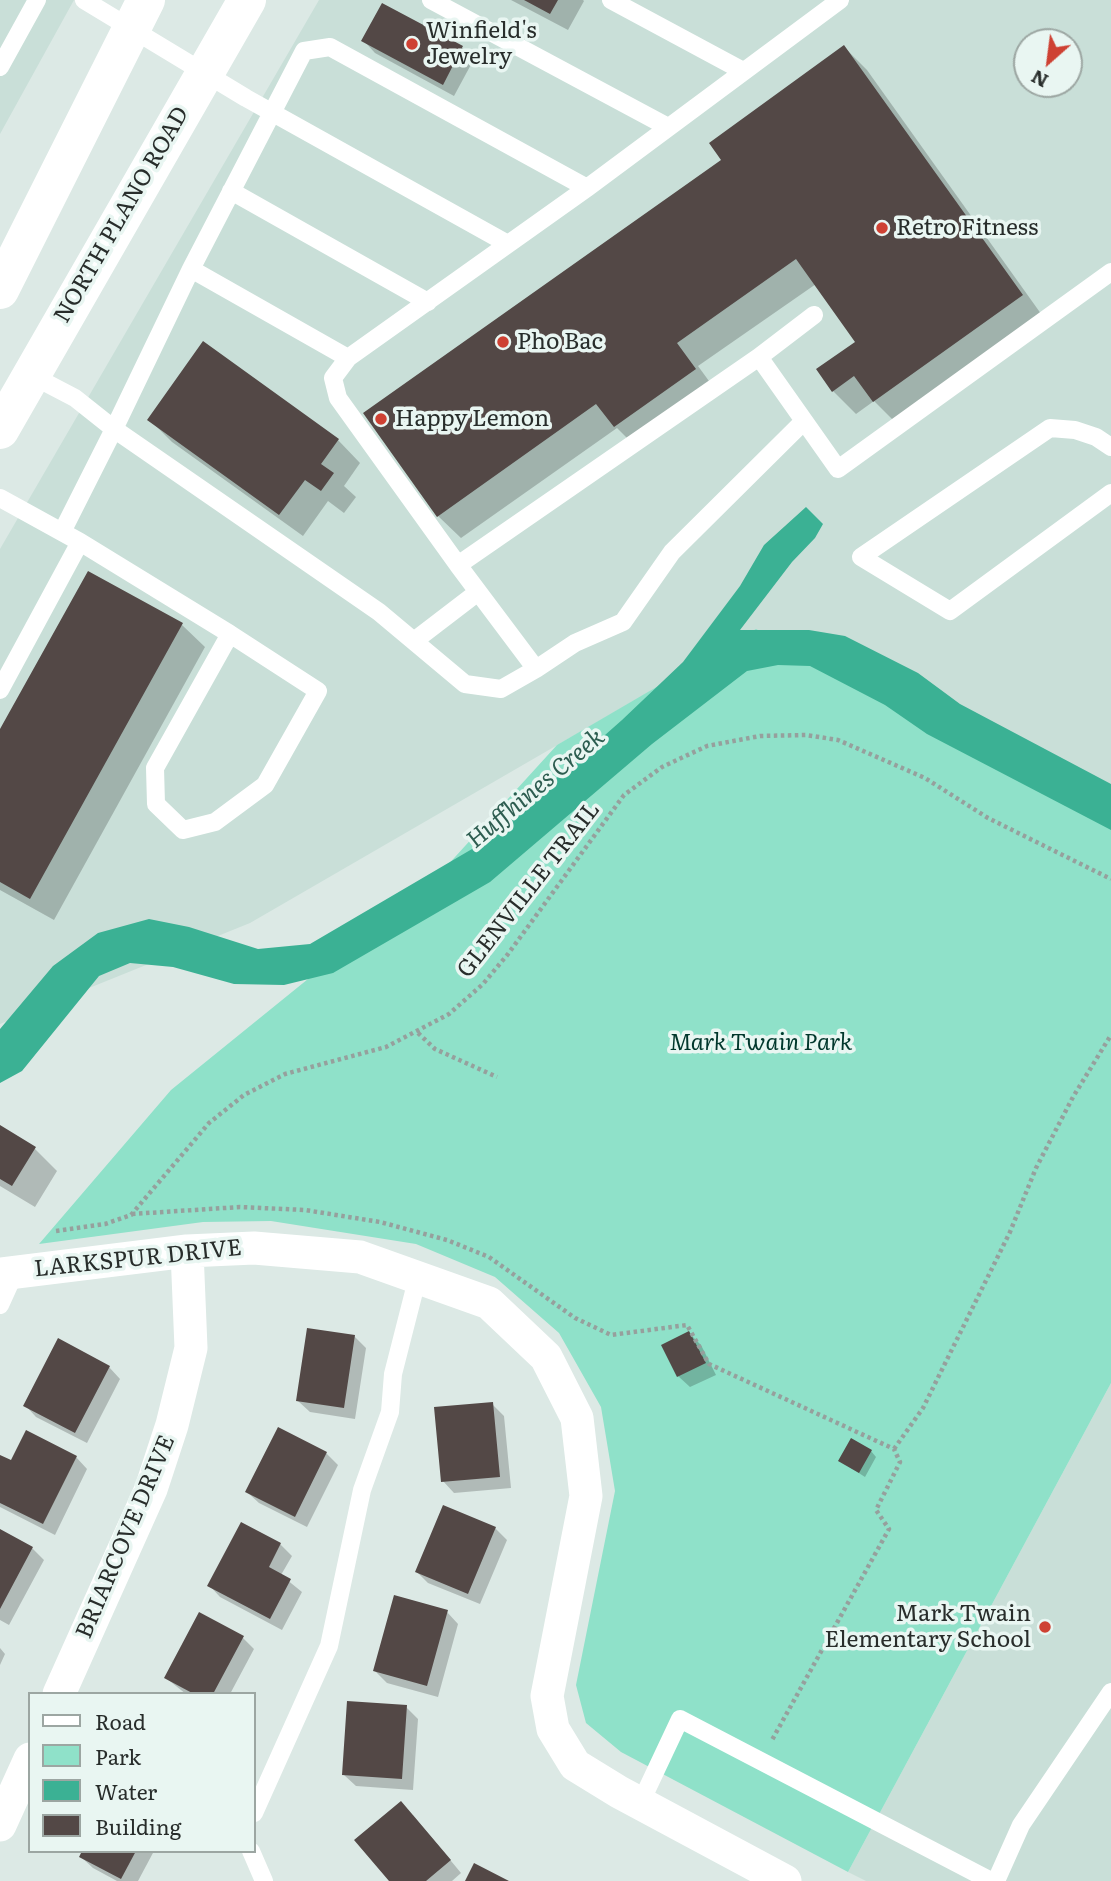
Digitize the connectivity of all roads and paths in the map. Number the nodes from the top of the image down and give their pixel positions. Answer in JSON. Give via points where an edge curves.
{"nodes":[{"id":1,"x":37,"y":0,"type":"edge"},
{"id":2,"x":84,"y":0,"type":"edge"},
{"id":3,"x":247,"y":0,"type":"edge"},
{"id":4,"x":431,"y":0,"type":"edge"},
{"id":5,"x":611,"y":0,"type":"edge"},
{"id":6,"x":829,"y":2,"type":"edge"},
{"id":7,"x":138,"y":14,"type":"edge"},
{"id":8,"x":0,"y":66,"type":"edge"},
{"id":9,"x":743,"y":71,"type":"junction"},
{"id":10,"x":204,"y":72,"type":"junction"},
{"id":11,"x":272,"y":113,"type":"junction"},
{"id":12,"x":668,"y":127,"type":"junction"},
{"id":13,"x":587,"y":188,"type":"junction"},
{"id":14,"x":232,"y":191,"type":"junction"},
{"id":15,"x":508,"y":244,"type":"junction"},
{"id":16,"x":191,"y":269,"type":"junction"},
{"id":17,"x":1111,"y":272,"type":"edge"},
{"id":18,"x":1,"y":286,"type":"edge"},
{"id":19,"x":428,"y":302,"type":"junction"},
{"id":20,"x":814,"y":315,"type":"dead end"},
{"id":21,"x":759,"y":357,"type":"junction"},
{"id":22,"x":348,"y":358,"type":"junction"},
{"id":23,"x":31,"y":375,"type":"junction"},
{"id":24,"x":804,"y":421,"type":"junction"},
{"id":25,"x":114,"y":429,"type":"junction"},
{"id":26,"x":0,"y":430,"type":"edge"},
{"id":27,"x":1111,"y":447,"type":"edge"},
{"id":28,"x":1111,"y":493,"type":"edge"},
{"id":29,"x":0,"y":498,"type":"edge"},
{"id":30,"x":62,"y":532,"type":"junction"},
{"id":31,"x":80,"y":542,"type":"junction"},
{"id":32,"x":458,"y":565,"type":"junction"},
{"id":33,"x":478,"y":592,"type":"junction"},
{"id":34,"x":230,"y":634,"type":"junction"},
{"id":35,"x":414,"y":641,"type":"junction"},
{"id":36,"x":536,"y":668,"type":"junction"},
{"id":37,"x":0,"y":690,"type":"edge"},
{"id":38,"x":1111,"y":879,"type":"edge"},
{"id":39,"x":418,"y":1032,"type":"junction"},
{"id":40,"x":1111,"y":1035,"type":"edge"},
{"id":41,"x":497,"y":1077,"type":"dead end"},
{"id":42,"x":52,"y":1232,"type":"dead end"},
{"id":43,"x":187,"y":1251,"type":"junction"},
{"id":44,"x":8,"y":1273,"type":"edge"},
{"id":45,"x":418,"y":1276,"type":"junction"},
{"id":46,"x":550,"y":1299,"type":"dead end"},
{"id":47,"x":0,"y":1305,"type":"edge"},
{"id":48,"x":894,"y":1449,"type":"junction"},
{"id":49,"x":60,"y":1692,"type":"edge"},
{"id":50,"x":1111,"y":1692,"type":"edge"},
{"id":51,"x":760,"y":1760,"type":"junction"},
{"id":52,"x":28,"y":1763,"type":"edge"},
{"id":53,"x":640,"y":1804,"type":"junction"},
{"id":54,"x":256,"y":1809,"type":"edge"},
{"id":55,"x":0,"y":1825,"type":"edge"},
{"id":56,"x":252,"y":1853,"type":"edge"},
{"id":57,"x":264,"y":1881,"type":"edge"},
{"id":58,"x":785,"y":1881,"type":"edge"},
{"id":59,"x":993,"y":1881,"type":"edge"}],
"edges":[{"from":1,"to":8,"type":"lane"},
{"from":2,"to":7,"type":"lane"},
{"from":3,"to":10,"type":"main road","name":"NORTH PLANO ROAD"},
{"from":4,"to":12,"type":"lane"},
{"from":5,"to":9,"type":"lane"},
{"from":6,"to":9,"type":"lane"},
{"from":7,"to":10,"type":"lane"},
{"from":7,"to":18,"type":"main road"},
{"from":9,"to":12,"type":"lane"},
{"from":10,"to":11,"type":"lane"},
{"from":10,"to":23,"type":"main road","name":"NORTH PLANO ROAD"},
{"from":11,"to":13,"type":"lane","via":[[304,51],[330,47]]},
{"from":11,"to":14,"type":"lane"},
{"from":11,"to":15,"type":"lane"},
{"from":12,"to":13,"type":"lane"},
{"from":13,"to":15,"type":"lane"},
{"from":14,"to":16,"type":"lane"},
{"from":14,"to":19,"type":"lane"},
{"from":15,"to":19,"type":"lane"},
{"from":16,"to":22,"type":"lane"},
{"from":16,"to":25,"type":"lane"},
{"from":17,"to":24,"type":"lane","via":[[838,469]]},
{"from":19,"to":22,"type":"lane"},
{"from":20,"to":21,"type":"lane"},
{"from":21,"to":24,"type":"lane"},
{"from":21,"to":32,"type":"lane"},
{"from":22,"to":32,"type":"lane","via":[[333,378],[338,398]]},
{"from":23,"to":25,"type":"lane","via":[[75,398]]},
{"from":23,"to":26,"type":"main road","name":"NORTH PLANO ROAD"},
{"from":24,"to":36,"type":"lane","via":[[672,552],[624,622],[575,643]]},
{"from":25,"to":30,"type":"lane"},
{"from":25,"to":35,"type":"lane"},
{"from":27,"to":28,"type":"lane","via":[[1075,430],[1050,428],[861,557],[950,611]]},
{"from":29,"to":30,"type":"lane"},
{"from":30,"to":31,"type":"lane"},
{"from":31,"to":34,"type":"lane"},
{"from":31,"to":37,"type":"lane"},
{"from":32,"to":33,"type":"lane"},
{"from":33,"to":35,"type":"lane"},
{"from":33,"to":36,"type":"lane"},
{"from":34,"to":34,"type":"lane","via":[[155,768],[156,804],[183,830],[215,822],[265,785],[318,691]]},
{"from":35,"to":36,"type":"lane","via":[[465,684],[501,689]]},
{"from":38,"to":39,"type":"path","name":"GLENVILLE TRAIL","via":[[988,818],[925,778],[838,740],[761,736],[707,746],[662,767],[624,796],[483,984],[449,1014]]},
{"from":39,"to":41,"type":"path","via":[[435,1049]]},
{"from":39,"to":42,"type":"path","name":"GLENVILLE TRAIL","via":[[386,1047],[285,1074],[244,1095],[209,1123],[131,1214],[105,1224]]},
{"from":40,"to":48,"type":"path","via":[[1036,1168],[1010,1232],[923,1408]]},
{"from":43,"to":44,"type":"street","name":"LARKSPUR DRIVE"},
{"from":43,"to":45,"type":"street","name":"LARKSPUR DRIVE","via":[[254,1248],[360,1257]]},
{"from":43,"to":49,"type":"street","name":"BRIARCOVE DRIVE","via":[[191,1348],[172,1425],[150,1489]]},
{"from":44,"to":47,"type":"lane"},
{"from":45,"to":53,"type":"street","name":"LARKSPUR DRIVE","via":[[489,1303],[546,1357],[577,1418],[586,1496],[547,1696],[553,1729],[575,1765]]},
{"from":45,"to":54,"type":"lane","via":[[393,1374],[390,1412],[362,1490],[329,1646]]},
{"from":46,"to":48,"type":"path","via":[[575,1318],[611,1335],[687,1325],[709,1364]]},
{"from":48,"to":51,"type":"path","via":[[900,1462],[876,1510],[889,1529]]},
{"from":50,"to":59,"type":"lane","via":[[1021,1825]]},
{"from":51,"to":53,"type":"lane","via":[[680,1719]]},
{"from":51,"to":59,"type":"lane"},
{"from":52,"to":55,"type":"street"},
{"from":53,"to":58,"type":"street","name":"LARKSPUR DRIVE"},
{"from":56,"to":57,"type":"lane"}]}
